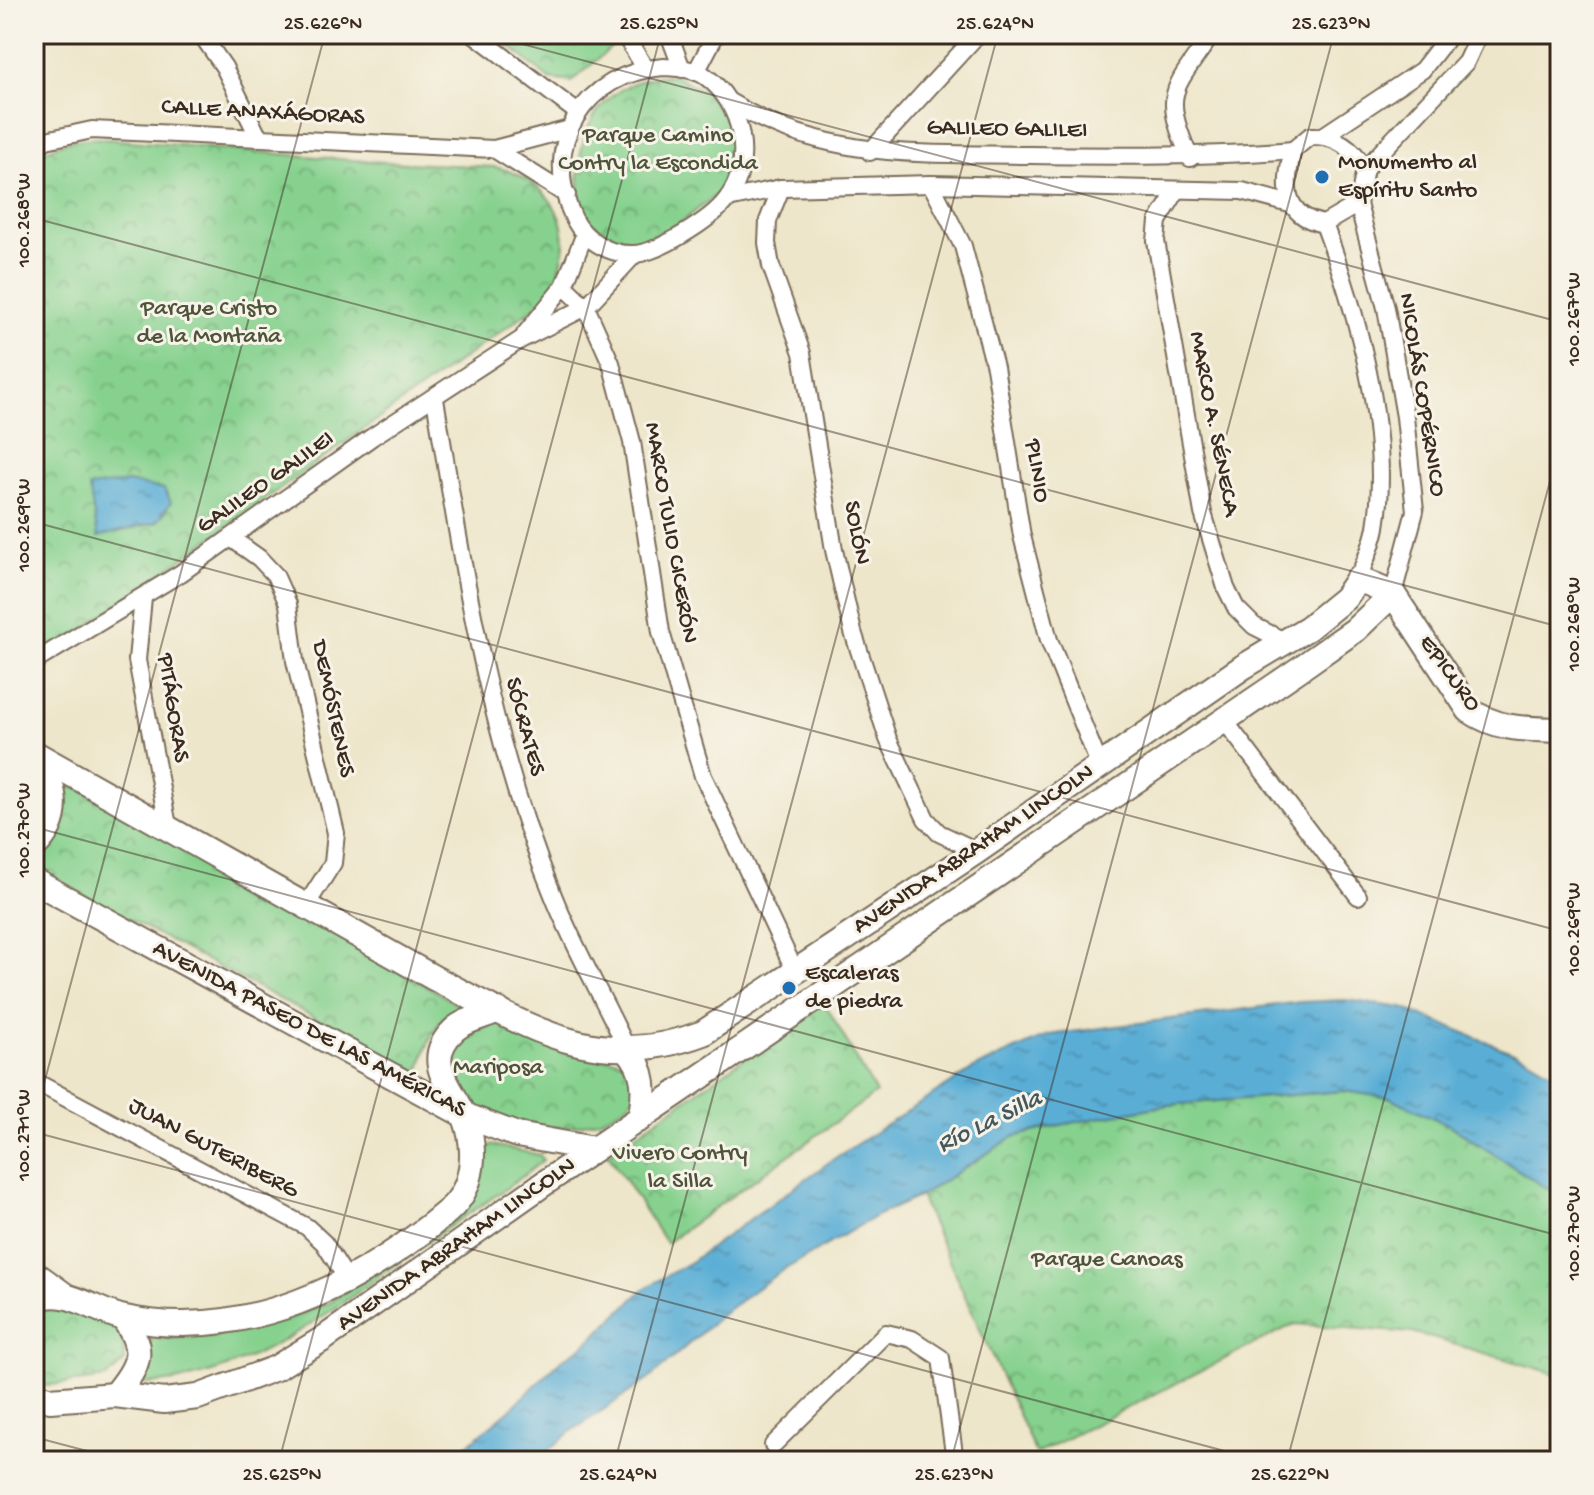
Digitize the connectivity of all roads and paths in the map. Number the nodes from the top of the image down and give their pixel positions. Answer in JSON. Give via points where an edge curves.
{"nodes":[{"id":1,"x":201,"y":34,"type":"edge"},
{"id":2,"x":474,"y":34,"type":"edge"},
{"id":3,"x":624,"y":34,"type":"edge"},
{"id":4,"x":669,"y":34,"type":"edge"},
{"id":5,"x":716,"y":34,"type":"edge"},
{"id":6,"x":978,"y":34,"type":"edge"},
{"id":7,"x":1212,"y":34,"type":"edge"},
{"id":8,"x":1450,"y":34,"type":"edge"},
{"id":9,"x":1479,"y":34,"type":"edge"},
{"id":10,"x":645,"y":68,"type":"junction"},
{"id":11,"x":689,"y":70,"type":"junction"},
{"id":12,"x":730,"y":102,"type":"junction"},
{"id":13,"x":578,"y":113,"type":"junction"},
{"id":14,"x":570,"y":129,"type":"junction"},
{"id":15,"x":258,"y":136,"type":"junction"},
{"id":16,"x":1323,"y":136,"type":"junction"},
{"id":17,"x":34,"y":149,"type":"edge"},
{"id":18,"x":494,"y":149,"type":"junction"},
{"id":19,"x":1293,"y":150,"type":"junction"},
{"id":20,"x":870,"y":152,"type":"junction"},
{"id":21,"x":1190,"y":158,"type":"junction"},
{"id":22,"x":1365,"y":169,"type":"junction"},
{"id":23,"x":931,"y":184,"type":"junction"},
{"id":24,"x":781,"y":188,"type":"junction"},
{"id":25,"x":1177,"y":190,"type":"junction"},
{"id":26,"x":567,"y":195,"type":"junction"},
{"id":27,"x":728,"y":199,"type":"junction"},
{"id":28,"x":1290,"y":204,"type":"junction"},
{"id":29,"x":1358,"y":204,"type":"junction"},
{"id":30,"x":1324,"y":224,"type":"junction"},
{"id":31,"x":584,"y":236,"type":"junction"},
{"id":32,"x":635,"y":254,"type":"junction"},
{"id":33,"x":564,"y":286,"type":"junction"},
{"id":34,"x":586,"y":307,"type":"junction"},
{"id":35,"x":522,"y":339,"type":"junction"},
{"id":36,"x":435,"y":399,"type":"junction"},
{"id":37,"x":231,"y":538,"type":"junction"},
{"id":38,"x":1358,"y":579,"type":"junction"},
{"id":39,"x":1393,"y":594,"type":"junction"},
{"id":40,"x":143,"y":598,"type":"junction"},
{"id":41,"x":1284,"y":641,"type":"junction"},
{"id":42,"x":34,"y":662,"type":"edge"},
{"id":43,"x":1224,"y":720,"type":"junction"},
{"id":44,"x":1560,"y":730,"type":"edge"},
{"id":45,"x":34,"y":755,"type":"edge"},
{"id":46,"x":1099,"y":764,"type":"junction"},
{"id":47,"x":168,"y":826,"type":"junction"},
{"id":48,"x":34,"y":847,"type":"edge"},
{"id":49,"x":977,"y":851,"type":"junction"},
{"id":50,"x":34,"y":881,"type":"edge"},
{"id":51,"x":1358,"y":896,"type":"dead end"},
{"id":52,"x":307,"y":904,"type":"junction"},
{"id":53,"x":795,"y":971,"type":"junction"},
{"id":54,"x":498,"y":1010,"type":"junction"},
{"id":55,"x":627,"y":1049,"type":"junction"},
{"id":56,"x":34,"y":1081,"type":"edge"},
{"id":57,"x":464,"y":1115,"type":"junction"},
{"id":58,"x":640,"y":1119,"type":"junction"},
{"id":59,"x":594,"y":1149,"type":"junction"},
{"id":60,"x":34,"y":1273,"type":"edge"},
{"id":61,"x":349,"y":1282,"type":"junction"},
{"id":62,"x":63,"y":1294,"type":"junction"},
{"id":63,"x":34,"y":1300,"type":"edge"},
{"id":64,"x":123,"y":1318,"type":"junction"},
{"id":65,"x":115,"y":1395,"type":"junction"},
{"id":66,"x":39,"y":1401,"type":"edge"},
{"id":67,"x":773,"y":1445,"type":"dead end"},
{"id":68,"x":955,"y":1461,"type":"edge"}],
"edges":[{"from":1,"to":15,"type":"street"},
{"from":2,"to":13,"type":"street"},
{"from":3,"to":10,"type":"street"},
{"from":4,"to":11,"type":"street"},
{"from":5,"to":11,"type":"street"},
{"from":6,"to":20,"type":"street"},
{"from":7,"to":21,"type":"street","via":[[1177,85],[1172,105]]},
{"from":8,"to":16,"type":"street","via":[[1422,70]]},
{"from":9,"to":22,"type":"street","via":[[1466,62]]},
{"from":10,"to":11,"type":"street"},
{"from":10,"to":13,"type":"street","via":[[613,79]]},
{"from":11,"to":12,"type":"street"},
{"from":12,"to":20,"type":"street","name":"GALILEO GALILEI","via":[[807,139]]},
{"from":12,"to":27,"type":"street","via":[[742,144]]},
{"from":13,"to":14,"type":"street"},
{"from":14,"to":18,"type":"street","name":"CALLE ANAXÁGORAS"},
{"from":14,"to":26,"type":"street","via":[[563,156]]},
{"from":15,"to":17,"type":"street","name":"CALLE ANAXÁGORAS","via":[[92,130],[46,140]]},
{"from":15,"to":18,"type":"street","name":"CALLE ANAXÁGORAS"},
{"from":16,"to":19,"type":"street","via":[[1310,136]]},
{"from":16,"to":22,"type":"street","via":[[1349,148]]},
{"from":18,"to":26,"type":"street","name":"CALLE ANAXÁGORAS"},
{"from":19,"to":21,"type":"street","name":"GALILEO GALILEI"},
{"from":19,"to":28,"type":"street","via":[[1286,178]]},
{"from":20,"to":21,"type":"street","name":"GALILEO GALILEI"},
{"from":22,"to":29,"type":"street"},
{"from":23,"to":24,"type":"street"},
{"from":23,"to":25,"type":"street"},
{"from":23,"to":46,"type":"street","name":"PLINIO","via":[[963,246],[995,367],[1022,536],[1049,640]]},
{"from":24,"to":27,"type":"street"},
{"from":24,"to":49,"type":"street","name":"SOLÓN","via":[[768,221],[767,243],[802,353],[853,632],[888,739],[926,819],[939,833]]},
{"from":25,"to":28,"type":"street","via":[[1242,191]]},
{"from":25,"to":41,"type":"street","name":"MARCO A. SÉNECA","via":[[1158,221],[1156,241],[1203,513],[1236,608],[1254,626]]},
{"from":26,"to":31,"type":"street"},
{"from":27,"to":32,"type":"street","via":[[709,218]]},
{"from":28,"to":30,"type":"street"},
{"from":29,"to":30,"type":"street"},
{"from":29,"to":39,"type":"street","name":"NICOLÁS COPÉRNICO","via":[[1386,308],[1415,511]]},
{"from":30,"to":38,"type":"street","name":"NICOLÁS COPÉRNICO","via":[[1354,305],[1371,392],[1381,487],[1376,531]]},
{"from":31,"to":32,"type":"street","via":[[617,252]]},
{"from":31,"to":33,"type":"street","name":"GALILEO GALILEI"},
{"from":32,"to":34,"type":"street","name":"GALILEO GALILEI"},
{"from":33,"to":34,"type":"street","name":"MARCO TULIO CICERÓN"},
{"from":33,"to":35,"type":"street","name":"GALILEO GALILEI"},
{"from":34,"to":35,"type":"street","name":"GALILEO GALILEI"},
{"from":34,"to":53,"type":"street","name":"MARCO TULIO CICERÓN","via":[[611,363],[632,442],[661,632],[703,776]]},
{"from":35,"to":36,"type":"street","name":"GALILEO GALILEI"},
{"from":36,"to":37,"type":"street","name":"GALILEO GALILEI","via":[[372,437]]},
{"from":36,"to":55,"type":"street","name":"SÓCRATES","via":[[476,632],[504,754],[553,895]]},
{"from":37,"to":40,"type":"street","name":"GALILEO GALILEI"},
{"from":37,"to":52,"type":"street","name":"DEMÓSTENES","via":[[275,575],[288,604],[295,661],[336,833],[333,863]]},
{"from":38,"to":39,"type":"street"},
{"from":38,"to":41,"type":"street","name":"AVENIDA ABRAHAM LINCOLN","via":[[1345,598]]},
{"from":39,"to":43,"type":"street","name":"AVENIDA ABRAHAM LINCOLN","via":[[1355,630]]},
{"from":39,"to":44,"type":"street","name":"EPICURO","via":[[1469,710],[1505,728]]},
{"from":40,"to":42,"type":"street","name":"GALILEO GALILEI"},
{"from":40,"to":47,"type":"street","name":"PITÁGORAS","via":[[137,660]]},
{"from":41,"to":46,"type":"street","name":"AVENIDA ABRAHAM LINCOLN"},
{"from":43,"to":51,"type":"street"},
{"from":43,"to":58,"type":"street","name":"AVENIDA ABRAHAM LINCOLN"},
{"from":45,"to":47,"type":"street"},
{"from":45,"to":48,"type":"street","via":[[55,794],[47,834]]},
{"from":46,"to":49,"type":"street","name":"AVENIDA ABRAHAM LINCOLN"},
{"from":47,"to":52,"type":"street"},
{"from":49,"to":53,"type":"street","name":"AVENIDA ABRAHAM LINCOLN"},
{"from":50,"to":57,"type":"street","name":"AVENIDA PASEO DE LAS AMÉRICAS"},
{"from":52,"to":54,"type":"street"},
{"from":53,"to":55,"type":"street","name":"AVENIDA ABRAHAM LINCOLN","via":[[703,1033],[669,1045]]},
{"from":54,"to":55,"type":"street","name":"AVENIDA ABRAHAM LINCOLN","via":[[577,1045]]},
{"from":54,"to":57,"type":"street","name":"AVENIDA ABRAHAM LINCOLN","via":[[464,1023],[443,1047],[445,1087]]},
{"from":55,"to":58,"type":"street","via":[[644,1084]]},
{"from":56,"to":61,"type":"street","name":"JUAN GUTERIBERG","via":[[307,1227]]},
{"from":57,"to":59,"type":"street","name":"AVENIDA PASEO DE LAS AMÉRICAS","via":[[517,1135]]},
{"from":57,"to":61,"type":"street","name":"AVENIDA ABRAHAM LINCOLN","via":[[473,1146],[463,1195]]},
{"from":58,"to":59,"type":"street","name":"AVENIDA ABRAHAM LINCOLN"},
{"from":59,"to":65,"type":"street","name":"AVENIDA ABRAHAM LINCOLN","via":[[276,1368],[198,1397],[164,1401]]},
{"from":60,"to":62,"type":"street","name":"AVENIDA ABRAHAM LINCOLN"},
{"from":61,"to":64,"type":"street","name":"AVENIDA ABRAHAM LINCOLN","via":[[281,1309],[217,1321]]},
{"from":62,"to":63,"type":"street"},
{"from":62,"to":64,"type":"street","name":"AVENIDA ABRAHAM LINCOLN"},
{"from":64,"to":65,"type":"street","via":[[138,1353],[136,1365]]},
{"from":65,"to":66,"type":"street","name":"AVENIDA ABRAHAM LINCOLN"},
{"from":67,"to":68,"type":"street","via":[[886,1333],[912,1339],[941,1358]]}]}
